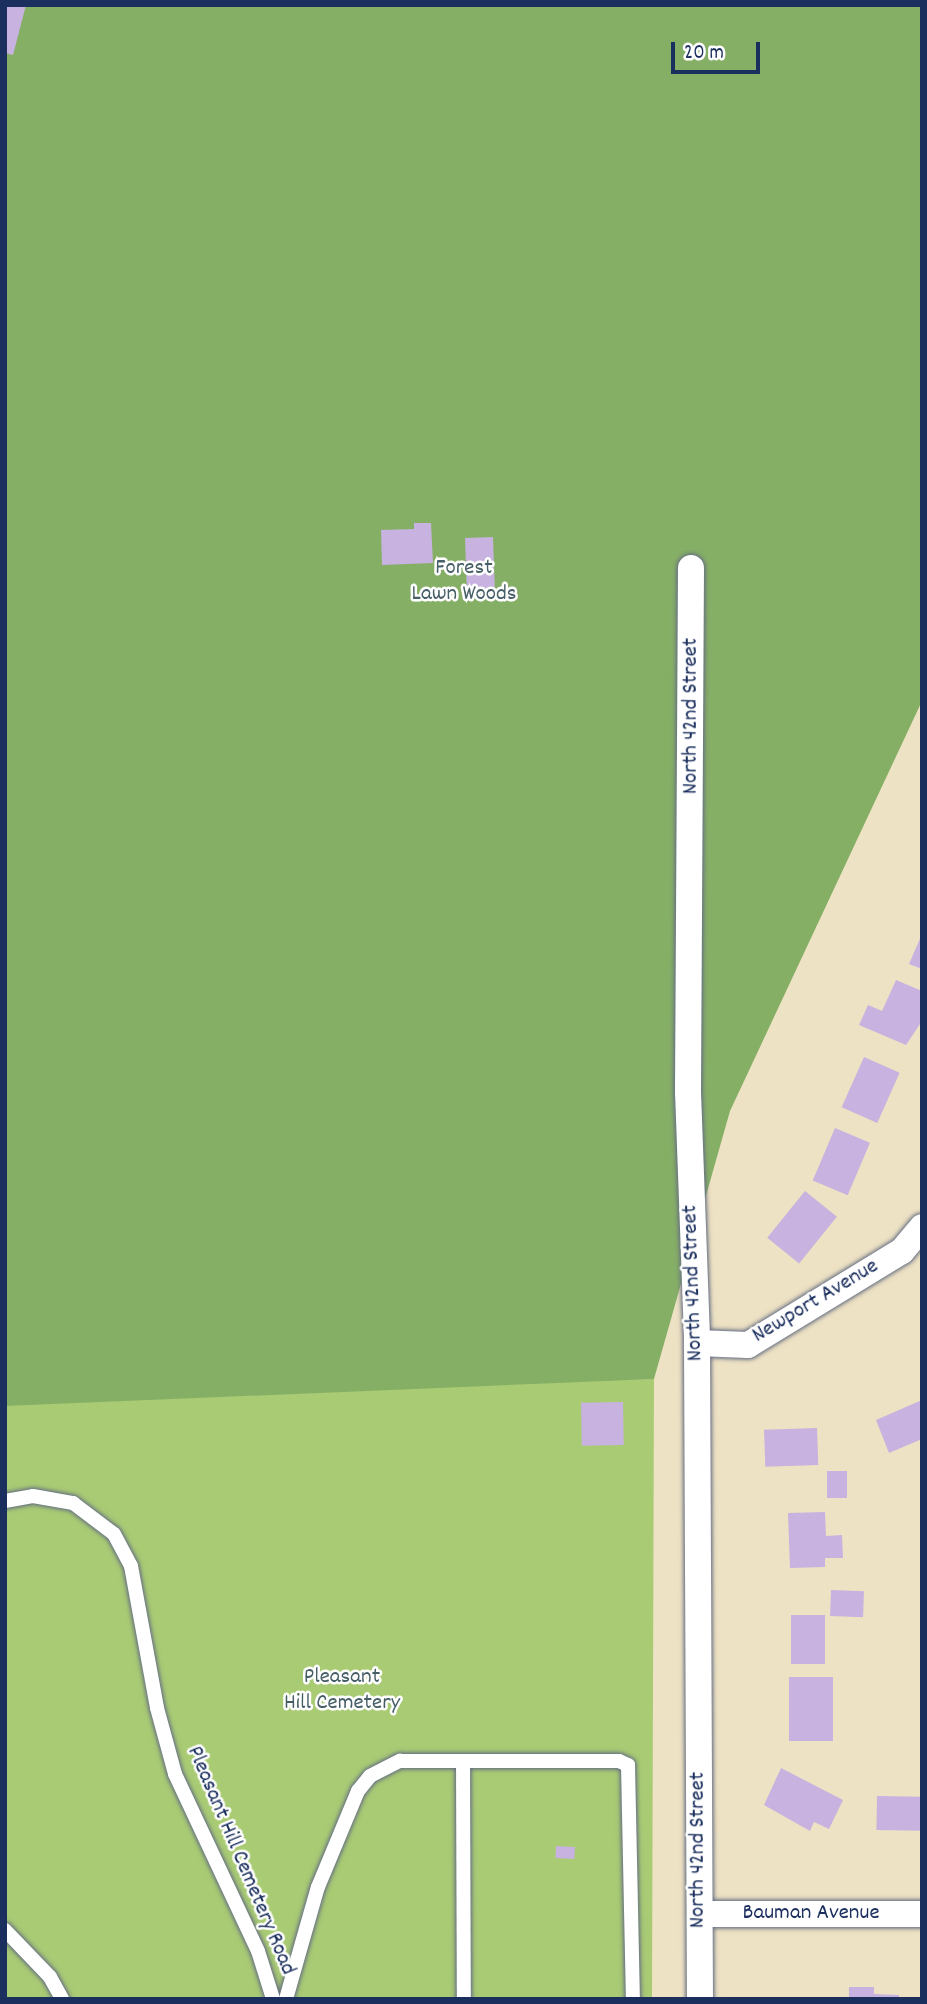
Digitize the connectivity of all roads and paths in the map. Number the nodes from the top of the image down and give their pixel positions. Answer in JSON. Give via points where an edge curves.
{"nodes":[{"id":1,"x":691,"y":568,"type":"dead end"},
{"id":2,"x":922,"y":1227,"type":"edge"},
{"id":3,"x":697,"y":1343,"type":"junction"},
{"id":4,"x":5,"y":1501,"type":"edge"},
{"id":5,"x":463,"y":1761,"type":"junction"},
{"id":6,"x":700,"y":1914,"type":"junction"},
{"id":7,"x":922,"y":1914,"type":"edge"},
{"id":8,"x":5,"y":1930,"type":"edge"},
{"id":9,"x":62,"y":1999,"type":"edge"},
{"id":10,"x":273,"y":1999,"type":"edge"},
{"id":11,"x":286,"y":1999,"type":"edge"},
{"id":12,"x":464,"y":1999,"type":"edge"},
{"id":13,"x":634,"y":1999,"type":"edge"},
{"id":14,"x":700,"y":1999,"type":"edge"}],
"edges":[{"from":1,"to":3,"type":"street","name":"North 42nd Street","via":[[689,1119]]},
{"from":2,"to":3,"type":"street","name":"Newport Avenue","via":[[902,1251],[748,1345]]},
{"from":3,"to":6,"type":"street","name":"North 42nd Street"},
{"from":4,"to":10,"type":"lane","name":"Pleasant Hill Cemetery Road","via":[[33,1496],[74,1503],[114,1534],[131,1566],[174,1774],[258,1951]]},
{"from":5,"to":11,"type":"lane","name":"Pleasant Hill Cemetery Road","via":[[400,1761],[370,1776],[358,1791],[318,1887]]},
{"from":5,"to":12,"type":"lane"},
{"from":5,"to":13,"type":"lane","name":"Pleasant Hill Cemetery Road","via":[[619,1761],[628,1765]]},
{"from":6,"to":7,"type":"street","name":"Bauman Avenue"},
{"from":6,"to":14,"type":"street","name":"North 42nd Street"},
{"from":8,"to":9,"type":"lane","via":[[50,1976]]}]}
